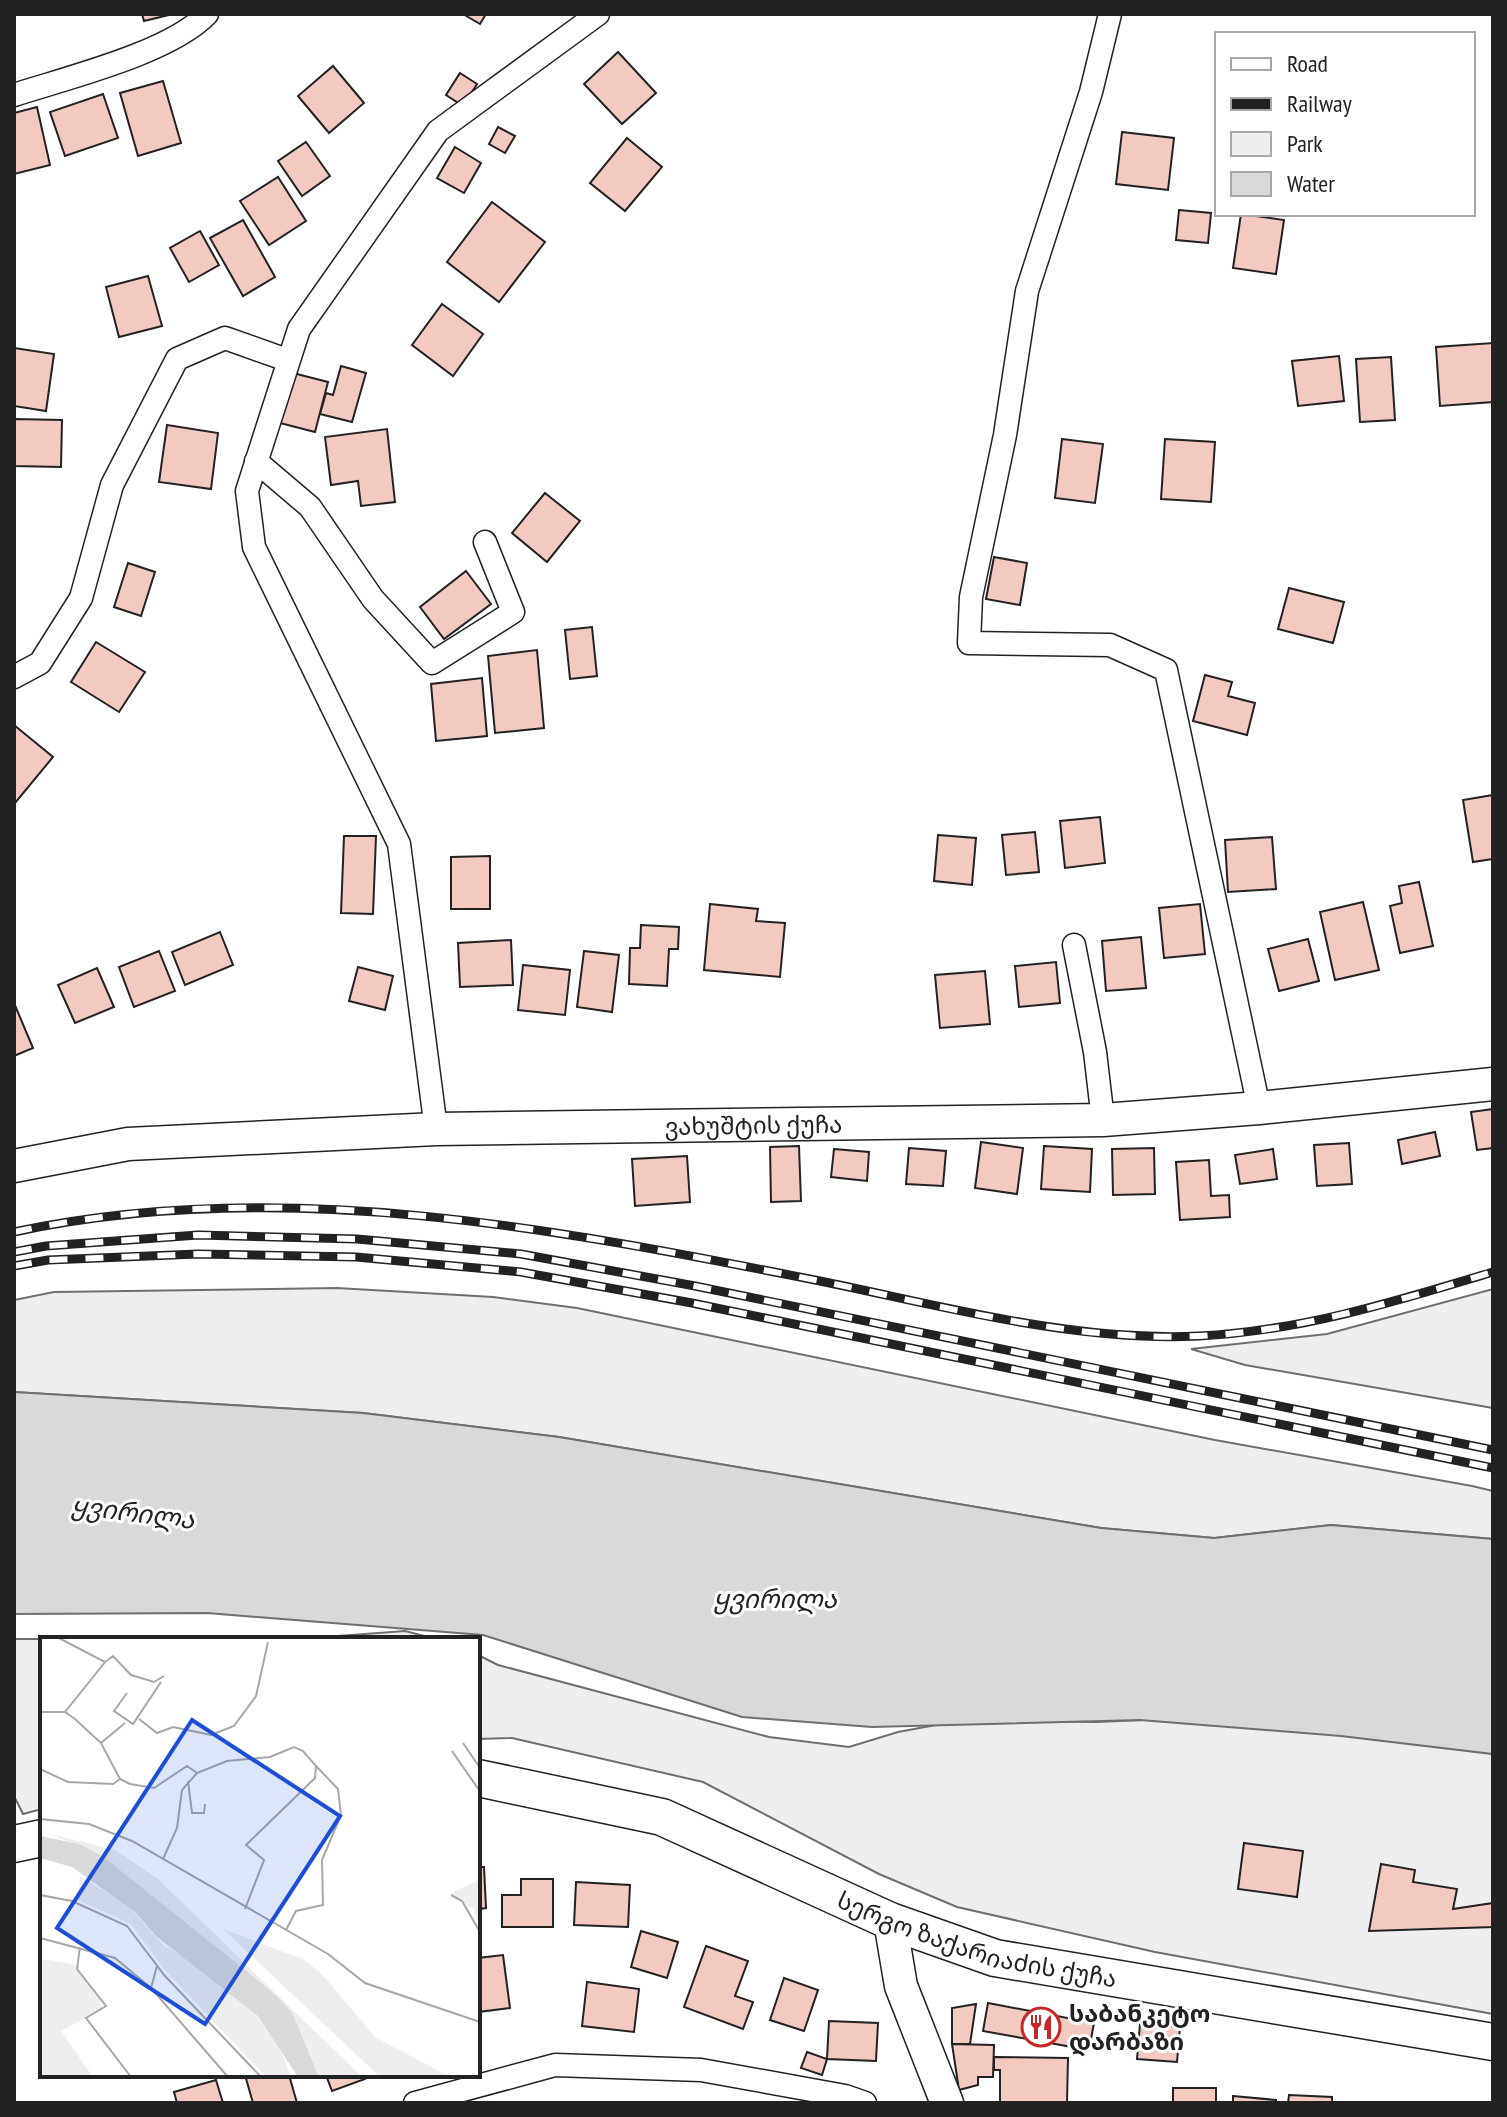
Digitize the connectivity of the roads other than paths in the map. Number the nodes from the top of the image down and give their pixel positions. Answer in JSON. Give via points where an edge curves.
{"nodes":[{"id":1,"x":207,"y":14,"type":"edge"},
{"id":2,"x":598,"y":14,"type":"edge"},
{"id":3,"x":1110,"y":14,"type":"edge"},
{"id":4,"x":14,"y":95,"type":"edge"},
{"id":5,"x":287,"y":360,"type":"junction"},
{"id":6,"x":256,"y":461,"type":"junction"},
{"id":7,"x":485,"y":542,"type":"dead end"},
{"id":8,"x":14,"y":677,"type":"edge"},
{"id":9,"x":1074,"y":945,"type":"dead end"},
{"id":10,"x":1493,"y":1084,"type":"edge"},
{"id":11,"x":1259,"y":1108,"type":"junction"},
{"id":12,"x":1103,"y":1120,"type":"junction"},
{"id":13,"x":436,"y":1129,"type":"junction"},
{"id":14,"x":14,"y":1166,"type":"edge"},
{"id":15,"x":480,"y":1778,"type":"edge"},
{"id":16,"x":40,"y":1838,"type":"edge"},
{"id":17,"x":14,"y":1844,"type":"edge"},
{"id":18,"x":890,"y":1921,"type":"junction"},
{"id":19,"x":1493,"y":2042,"type":"edge"},
{"id":20,"x":415,"y":2103,"type":"edge"},
{"id":21,"x":865,"y":2103,"type":"edge"},
{"id":22,"x":947,"y":2103,"type":"edge"}],
"edges":[{"from":1,"to":4,"type":"street","via":[[162,43]]},
{"from":2,"to":5,"type":"street","via":[[438,131],[299,329]]},
{"from":3,"to":11,"type":"street","via":[[1091,92],[1027,291],[1005,435],[971,597],[969,643],[1110,645],[1166,670]]},
{"from":5,"to":6,"type":"street"},
{"from":5,"to":8,"type":"street","via":[[225,338],[177,359],[112,485],[81,598],[40,663]]},
{"from":6,"to":7,"type":"street","via":[[310,507],[373,599],[432,663],[513,612]]},
{"from":6,"to":13,"type":"street","via":[[247,491],[254,547],[399,844]]},
{"from":9,"to":12,"type":"street"},
{"from":10,"to":11,"type":"street","name":"ვახუშტის ქუჩა"},
{"from":11,"to":12,"type":"street","name":"ვახუშტის ქუჩა"},
{"from":12,"to":13,"type":"street","name":"ვახუშტის ქუჩა"},
{"from":13,"to":14,"type":"street","name":"ვახუშტის ქუჩა","via":[[128,1144]]},
{"from":15,"to":18,"type":"main road","name":"სერგო ზაქარიაძის ქუჩა","via":[[662,1817]]},
{"from":16,"to":17,"type":"main road"},
{"from":18,"to":19,"type":"main road","name":"სერგო ზაქარიაძის ქუჩა","via":[[995,1958]]},
{"from":18,"to":22,"type":"street","via":[[901,1986]]},
{"from":20,"to":21,"type":"street","via":[[555,2065],[701,2070]]}]}
